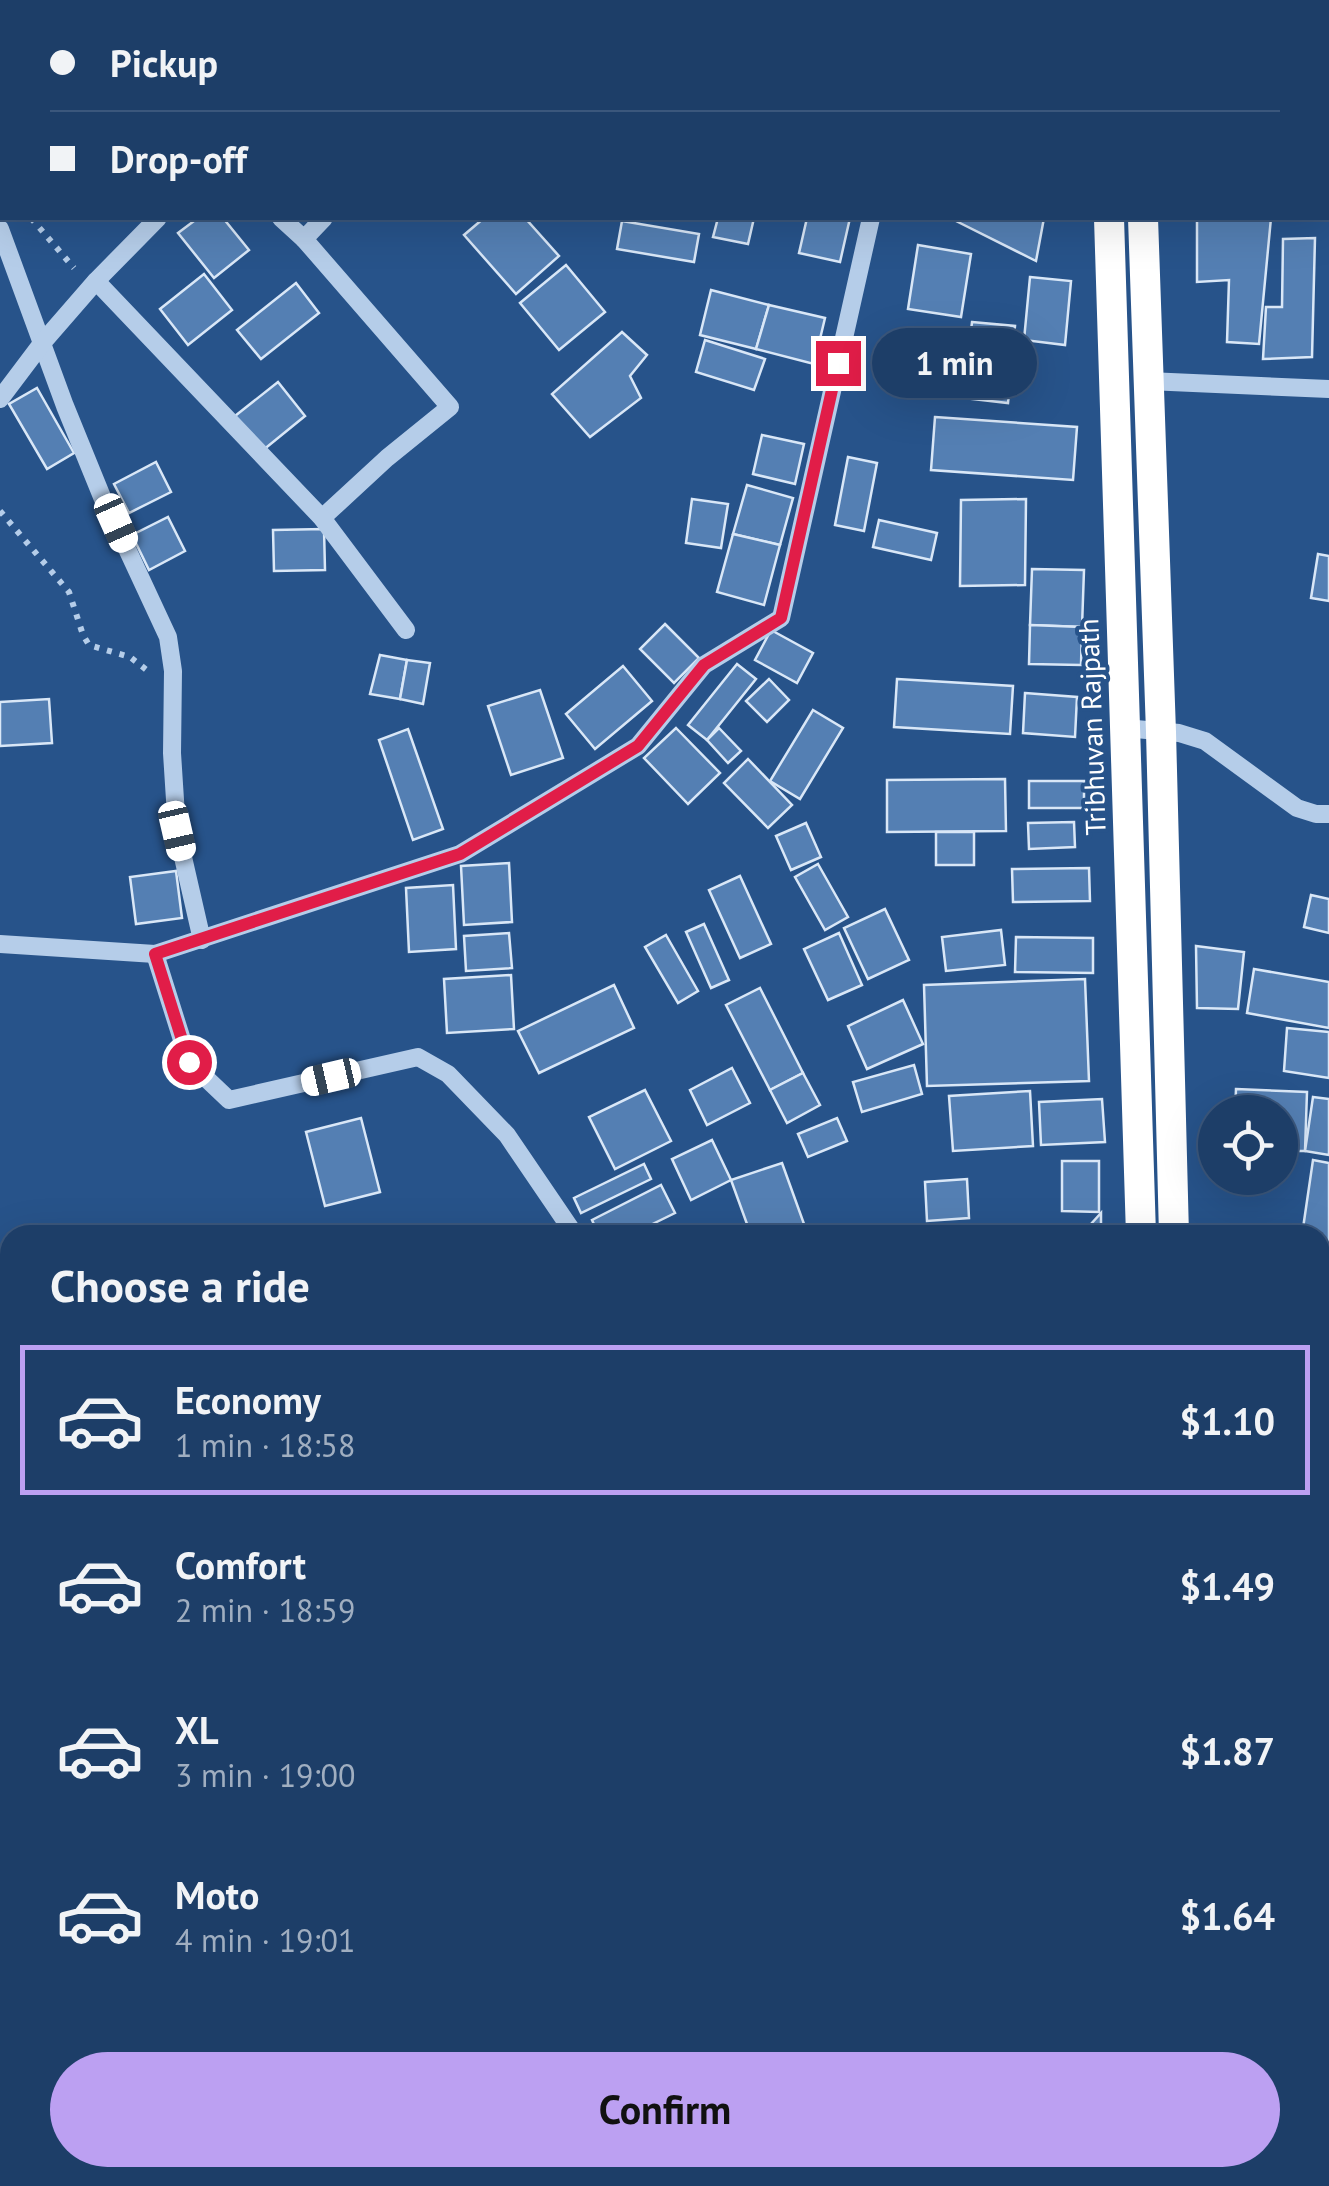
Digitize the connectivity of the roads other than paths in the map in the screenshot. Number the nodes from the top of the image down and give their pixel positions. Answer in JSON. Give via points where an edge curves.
{"nodes":[{"id":1,"x":156,"y":220,"type":"edge"},
{"id":2,"x":284,"y":220,"type":"edge"},
{"id":3,"x":322,"y":220,"type":"edge"},
{"id":4,"x":871,"y":220,"type":"edge"},
{"id":5,"x":1109,"y":220,"type":"edge"},
{"id":6,"x":1143,"y":220,"type":"edge"},
{"id":7,"x":0,"y":229,"type":"edge"},
{"id":8,"x":304,"y":239,"type":"junction"},
{"id":9,"x":94,"y":284,"type":"junction"},
{"id":10,"x":43,"y":342,"type":"junction"},
{"id":11,"x":1148,"y":380,"type":"junction"},
{"id":12,"x":1329,"y":389,"type":"edge"},
{"id":13,"x":0,"y":399,"type":"edge"},
{"id":14,"x":322,"y":518,"type":"junction"},
{"id":15,"x":406,"y":630,"type":"dead end"},
{"id":16,"x":1125,"y":728,"type":"junction"},
{"id":17,"x":1160,"y":732,"type":"junction"},
{"id":18,"x":1329,"y":814,"type":"edge"},
{"id":19,"x":202,"y":940,"type":"junction"},
{"id":20,"x":0,"y":944,"type":"edge"},
{"id":21,"x":155,"y":954,"type":"junction"},
{"id":22,"x":568,"y":1225,"type":"edge"},
{"id":23,"x":1141,"y":1225,"type":"edge"},
{"id":24,"x":1174,"y":1225,"type":"edge"}],
"edges":[{"from":1,"to":9,"type":"street"},
{"from":2,"to":8,"type":"street"},
{"from":3,"to":8,"type":"street"},
{"from":4,"to":19,"type":"street","via":[[781,618],[704,665],[638,746],[460,854]]},
{"from":5,"to":16,"type":"highway","name":"Tribhuvan Rajpath"},
{"from":6,"to":11,"type":"highway"},
{"from":7,"to":10,"type":"street"},
{"from":8,"to":14,"type":"street","via":[[450,407]]},
{"from":9,"to":10,"type":"street"},
{"from":9,"to":14,"type":"street"},
{"from":10,"to":13,"type":"street"},
{"from":10,"to":19,"type":"street","via":[[108,514],[168,637],[177,831]]},
{"from":11,"to":12,"type":"street"},
{"from":11,"to":17,"type":"highway"},
{"from":14,"to":15,"type":"street"},
{"from":16,"to":17,"type":"street"},
{"from":16,"to":23,"type":"highway","name":"Tribhuvan Rajpath"},
{"from":17,"to":18,"type":"street","via":[[1205,742],[1297,808]]},
{"from":17,"to":24,"type":"highway"},
{"from":19,"to":21,"type":"street"},
{"from":20,"to":21,"type":"street"},
{"from":21,"to":22,"type":"street","via":[[189,1062],[229,1100],[418,1057],[448,1074],[507,1135]]}]}
